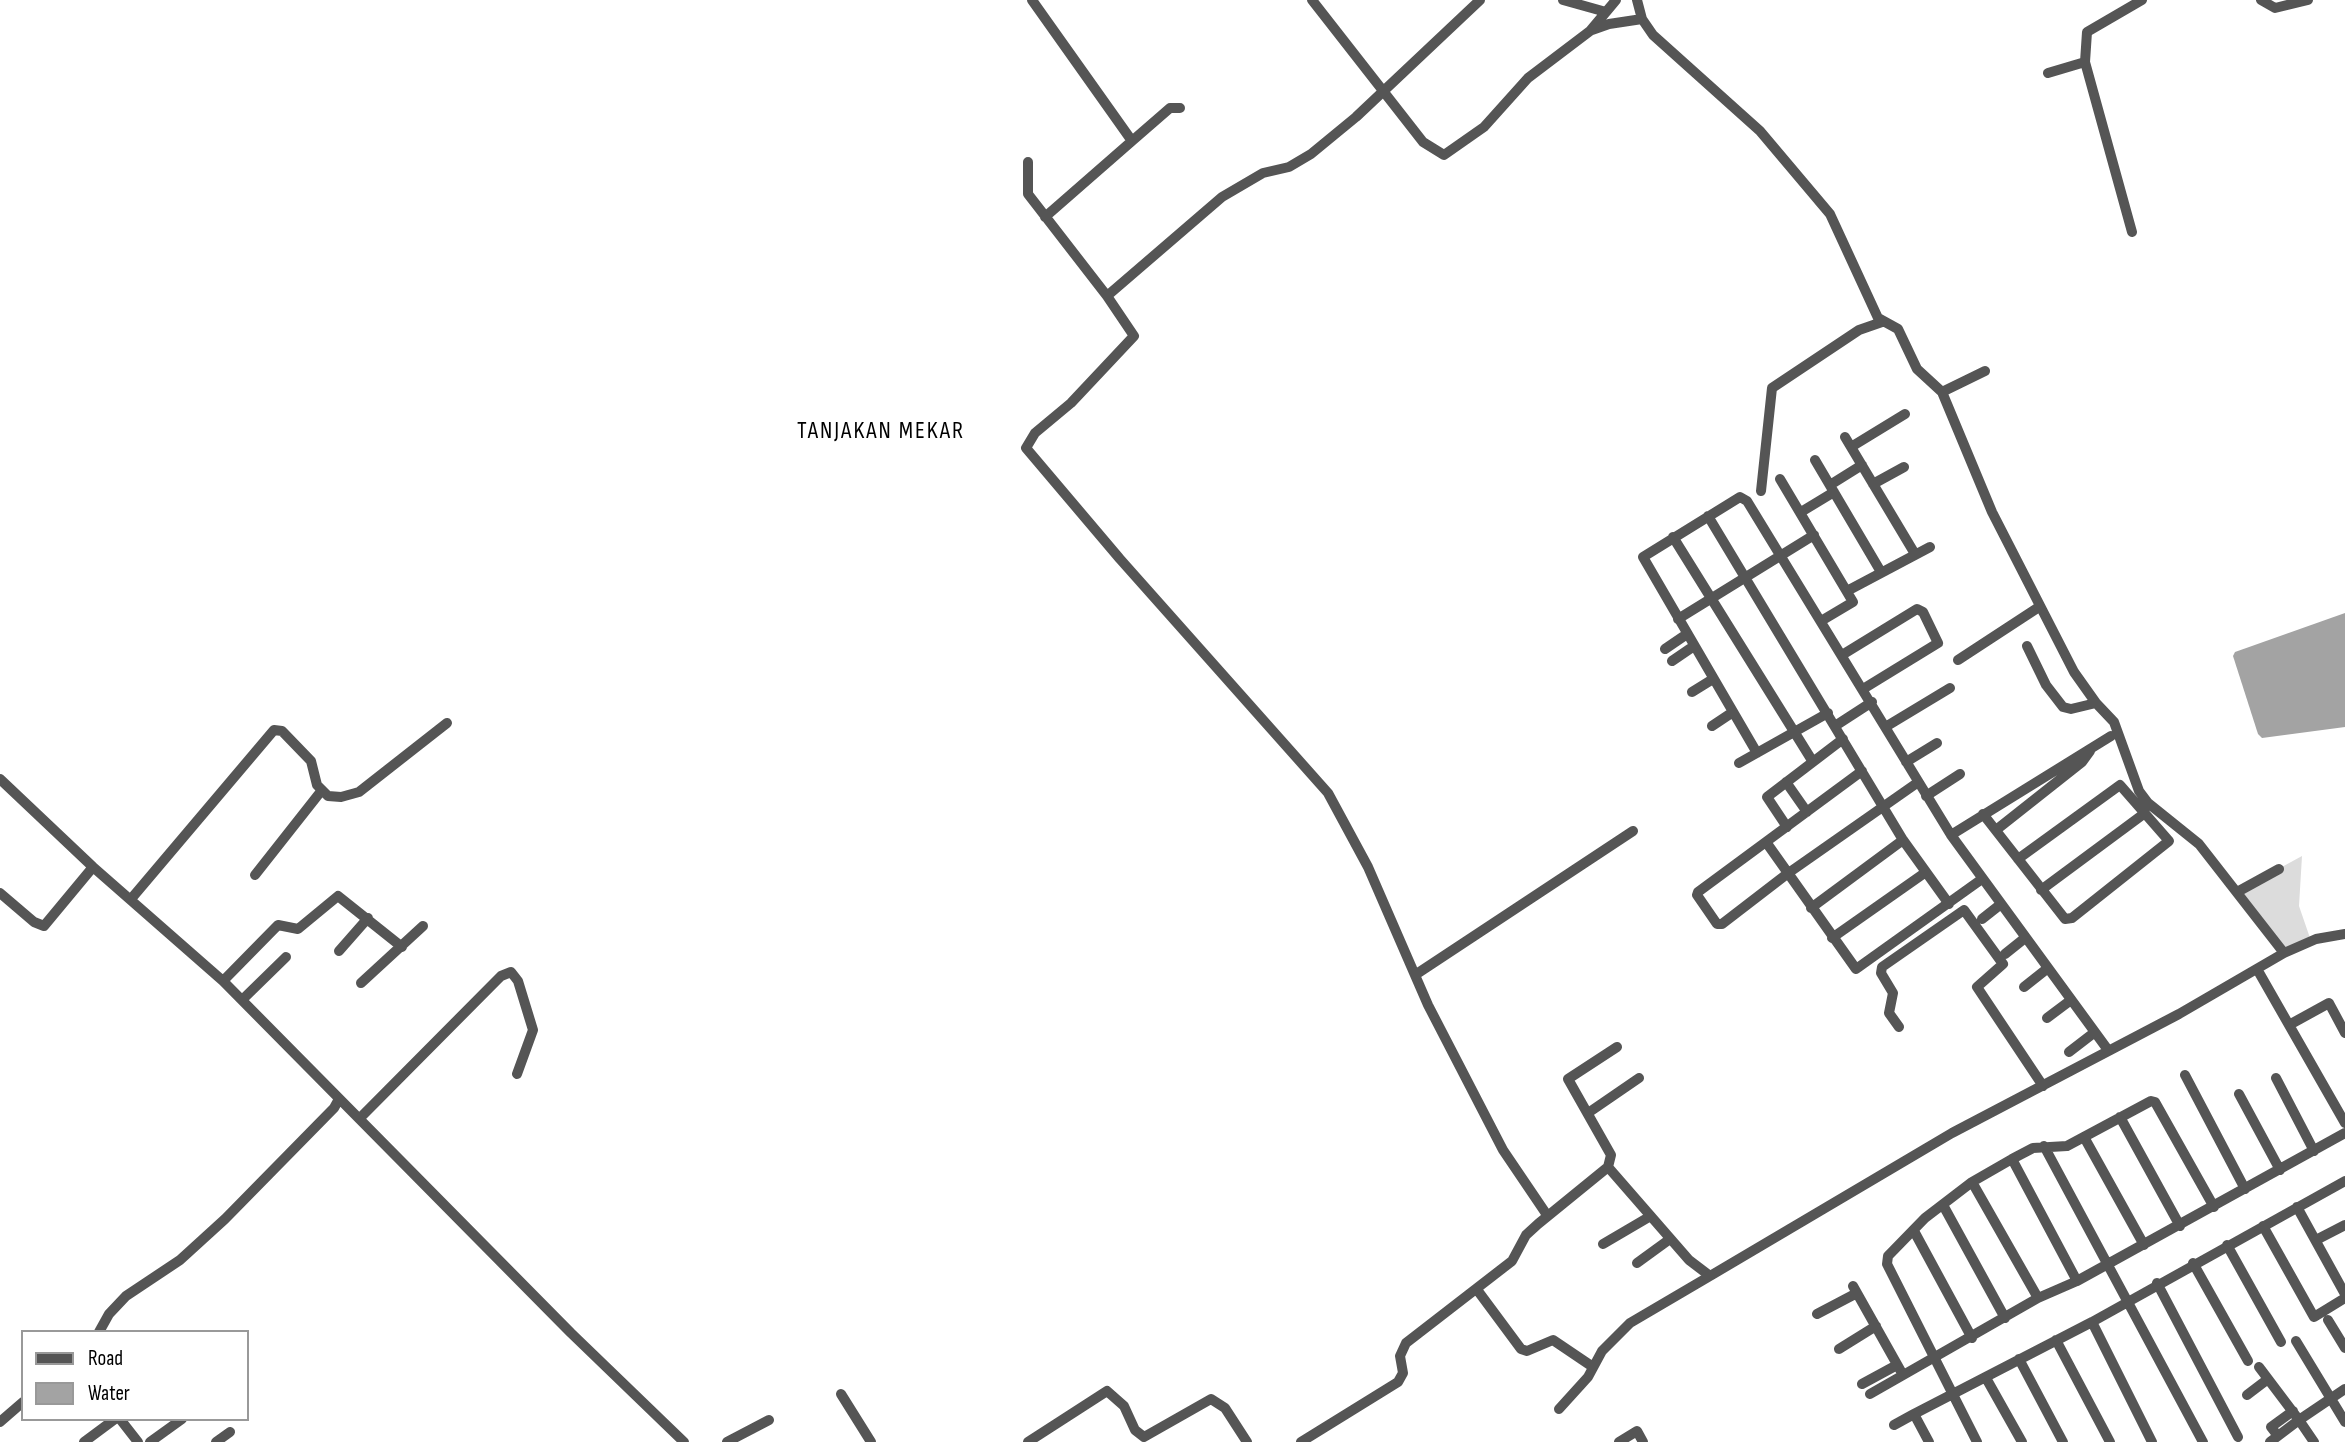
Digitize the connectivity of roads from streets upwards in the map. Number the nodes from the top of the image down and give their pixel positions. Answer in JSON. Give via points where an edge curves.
{"nodes":[{"id":1,"x":1032,"y":0,"type":"edge"},
{"id":2,"x":1312,"y":0,"type":"edge"},
{"id":3,"x":1480,"y":0,"type":"edge"},
{"id":4,"x":1563,"y":0,"type":"edge"},
{"id":5,"x":1616,"y":0,"type":"edge"},
{"id":6,"x":1637,"y":0,"type":"edge"},
{"id":7,"x":2142,"y":0,"type":"edge"},
{"id":8,"x":2261,"y":0,"type":"edge"},
{"id":9,"x":2308,"y":0,"type":"edge"},
{"id":10,"x":1606,"y":12,"type":"junction"},
{"id":11,"x":1642,"y":19,"type":"junction"},
{"id":12,"x":1590,"y":31,"type":"junction"},
{"id":13,"x":2085,"y":62,"type":"junction"},
{"id":14,"x":2048,"y":73,"type":"dead end"},
{"id":15,"x":1384,"y":90,"type":"junction"},
{"id":16,"x":1180,"y":108,"type":"dead end"},
{"id":17,"x":1132,"y":141,"type":"junction"},
{"id":18,"x":1028,"y":162,"type":"dead end"},
{"id":19,"x":1045,"y":218,"type":"junction"},
{"id":20,"x":2132,"y":232,"type":"dead end"},
{"id":21,"x":1107,"y":296,"type":"junction"},
{"id":22,"x":1882,"y":322,"type":"junction"},
{"id":23,"x":1985,"y":371,"type":"dead end"},
{"id":24,"x":1942,"y":392,"type":"junction"},
{"id":25,"x":1905,"y":414,"type":"dead end"},
{"id":26,"x":1815,"y":460,"type":"dead end"},
{"id":27,"x":1862,"y":465,"type":"junction"},
{"id":28,"x":1903,"y":467,"type":"dead end"},
{"id":29,"x":1780,"y":479,"type":"dead end"},
{"id":30,"x":1873,"y":484,"type":"junction"},
{"id":31,"x":1832,"y":488,"type":"junction"},
{"id":32,"x":1761,"y":491,"type":"dead end"},
{"id":33,"x":1801,"y":512,"type":"junction"},
{"id":34,"x":1707,"y":516,"type":"junction"},
{"id":35,"x":1814,"y":535,"type":"junction"},
{"id":36,"x":1673,"y":537,"type":"junction"},
{"id":37,"x":1930,"y":547,"type":"dead end"},
{"id":38,"x":1916,"y":554,"type":"junction"},
{"id":39,"x":1780,"y":556,"type":"junction"},
{"id":40,"x":1881,"y":572,"type":"junction"},
{"id":41,"x":1745,"y":578,"type":"junction"},
{"id":42,"x":1847,"y":591,"type":"junction"},
{"id":43,"x":1711,"y":599,"type":"junction"},
{"id":44,"x":2039,"y":607,"type":"junction"},
{"id":45,"x":1678,"y":619,"type":"junction"},
{"id":46,"x":1821,"y":621,"type":"junction"},
{"id":47,"x":1687,"y":634,"type":"junction"},
{"id":48,"x":1694,"y":646,"type":"junction"},
{"id":49,"x":2026,"y":646,"type":"dead end"},
{"id":50,"x":1665,"y":649,"type":"dead end"},
{"id":51,"x":1842,"y":655,"type":"junction"},
{"id":52,"x":1958,"y":660,"type":"dead end"},
{"id":53,"x":1672,"y":661,"type":"dead end"},
{"id":54,"x":1713,"y":678,"type":"junction"},
{"id":55,"x":1950,"y":688,"type":"dead end"},
{"id":56,"x":1863,"y":689,"type":"junction"},
{"id":57,"x":1692,"y":692,"type":"dead end"},
{"id":58,"x":1872,"y":702,"type":"junction"},
{"id":59,"x":2096,"y":703,"type":"junction"},
{"id":60,"x":1733,"y":712,"type":"junction"},
{"id":61,"x":1828,"y":713,"type":"junction"},
{"id":62,"x":447,"y":723,"type":"dead end"},
{"id":63,"x":1712,"y":726,"type":"dead end"},
{"id":64,"x":1835,"y":726,"type":"junction"},
{"id":65,"x":1887,"y":726,"type":"junction"},
{"id":66,"x":1792,"y":733,"type":"junction"},
{"id":67,"x":2111,"y":736,"type":"dead end"},
{"id":68,"x":1843,"y":739,"type":"junction"},
{"id":69,"x":1937,"y":743,"type":"dead end"},
{"id":70,"x":2092,"y":747,"type":"junction"},
{"id":71,"x":1757,"y":753,"type":"junction"},
{"id":72,"x":1812,"y":762,"type":"junction"},
{"id":73,"x":1906,"y":762,"type":"junction"},
{"id":74,"x":1739,"y":763,"type":"dead end"},
{"id":75,"x":1862,"y":771,"type":"junction"},
{"id":76,"x":1960,"y":774,"type":"dead end"},
{"id":77,"x":0,"y":779,"type":"edge"},
{"id":78,"x":1786,"y":782,"type":"junction"},
{"id":79,"x":1917,"y":783,"type":"junction"},
{"id":80,"x":322,"y":790,"type":"junction"},
{"id":81,"x":1926,"y":796,"type":"junction"},
{"id":82,"x":1882,"y":807,"type":"junction"},
{"id":83,"x":1807,"y":812,"type":"junction"},
{"id":84,"x":2145,"y":813,"type":"junction"},
{"id":85,"x":1983,"y":814,"type":"junction"},
{"id":86,"x":1787,"y":827,"type":"junction"},
{"id":87,"x":1996,"y":830,"type":"junction"},
{"id":88,"x":1633,"y":831,"type":"dead end"},
{"id":89,"x":1951,"y":835,"type":"junction"},
{"id":90,"x":1903,"y":840,"type":"junction"},
{"id":91,"x":1766,"y":842,"type":"junction"},
{"id":92,"x":2018,"y":859,"type":"junction"},
{"id":93,"x":93,"y":867,"type":"junction"},
{"id":94,"x":2279,"y":869,"type":"dead end"},
{"id":95,"x":1926,"y":872,"type":"junction"},
{"id":96,"x":1787,"y":874,"type":"junction"},
{"id":97,"x":255,"y":875,"type":"dead end"},
{"id":98,"x":1982,"y":879,"type":"junction"},
{"id":99,"x":2041,"y":890,"type":"junction"},
{"id":100,"x":2239,"y":891,"type":"junction"},
{"id":101,"x":0,"y":893,"type":"edge"},
{"id":102,"x":131,"y":900,"type":"junction"},
{"id":103,"x":1949,"y":904,"type":"junction"},
{"id":104,"x":2001,"y":904,"type":"junction"},
{"id":105,"x":1811,"y":908,"type":"junction"},
{"id":106,"x":368,"y":918,"type":"junction"},
{"id":107,"x":1982,"y":919,"type":"dead end"},
{"id":108,"x":423,"y":926,"type":"dead end"},
{"id":109,"x":2345,"y":934,"type":"edge"},
{"id":110,"x":1832,"y":938,"type":"junction"},
{"id":111,"x":2025,"y":938,"type":"junction"},
{"id":112,"x":402,"y":947,"type":"junction"},
{"id":113,"x":339,"y":951,"type":"dead end"},
{"id":114,"x":2284,"y":953,"type":"junction"},
{"id":115,"x":2005,"y":954,"type":"dead end"},
{"id":116,"x":286,"y":957,"type":"dead end"},
{"id":117,"x":2048,"y":968,"type":"junction"},
{"id":118,"x":2257,"y":969,"type":"junction"},
{"id":119,"x":1415,"y":975,"type":"junction"},
{"id":120,"x":223,"y":981,"type":"junction"},
{"id":121,"x":361,"y":983,"type":"dead end"},
{"id":122,"x":2024,"y":988,"type":"dead end"},
{"id":123,"x":242,"y":1000,"type":"junction"},
{"id":124,"x":2071,"y":1000,"type":"junction"},
{"id":125,"x":2047,"y":1018,"type":"dead end"},
{"id":126,"x":2341,"y":1018,"type":"edge"},
{"id":127,"x":2288,"y":1025,"type":"junction"},
{"id":128,"x":1899,"y":1027,"type":"dead end"},
{"id":129,"x":2095,"y":1032,"type":"junction"},
{"id":130,"x":2345,"y":1033,"type":"edge"},
{"id":131,"x":1616,"y":1046,"type":"dead end"},
{"id":132,"x":2108,"y":1050,"type":"junction"},
{"id":133,"x":2069,"y":1052,"type":"dead end"},
{"id":134,"x":516,"y":1073,"type":"dead end"},
{"id":135,"x":2185,"y":1075,"type":"dead end"},
{"id":136,"x":1639,"y":1078,"type":"dead end"},
{"id":137,"x":2276,"y":1078,"type":"dead end"},
{"id":138,"x":2043,"y":1086,"type":"junction"},
{"id":139,"x":2239,"y":1094,"type":"dead end"},
{"id":140,"x":339,"y":1099,"type":"junction"},
{"id":141,"x":1587,"y":1113,"type":"junction"},
{"id":142,"x":2120,"y":1117,"type":"junction"},
{"id":143,"x":359,"y":1118,"type":"junction"},
{"id":144,"x":2345,"y":1123,"type":"edge"},
{"id":145,"x":2345,"y":1133,"type":"edge"},
{"id":146,"x":2084,"y":1137,"type":"junction"},
{"id":147,"x":2044,"y":1146,"type":"junction"},
{"id":148,"x":2314,"y":1151,"type":"junction"},
{"id":149,"x":2012,"y":1158,"type":"junction"},
{"id":150,"x":1608,"y":1167,"type":"junction"},
{"id":151,"x":2280,"y":1170,"type":"junction"},
{"id":152,"x":2345,"y":1181,"type":"edge"},
{"id":153,"x":1972,"y":1182,"type":"junction"},
{"id":154,"x":2245,"y":1189,"type":"junction"},
{"id":155,"x":1943,"y":1205,"type":"junction"},
{"id":156,"x":2214,"y":1207,"type":"junction"},
{"id":157,"x":2297,"y":1207,"type":"junction"},
{"id":158,"x":1547,"y":1215,"type":"junction"},
{"id":159,"x":1649,"y":1217,"type":"junction"},
{"id":160,"x":2345,"y":1225,"type":"edge"},
{"id":161,"x":2180,"y":1226,"type":"junction"},
{"id":162,"x":2263,"y":1226,"type":"junction"},
{"id":163,"x":1914,"y":1231,"type":"junction"},
{"id":164,"x":1670,"y":1239,"type":"junction"},
{"id":165,"x":2316,"y":1240,"type":"junction"},
{"id":166,"x":1603,"y":1244,"type":"dead end"},
{"id":167,"x":2144,"y":1245,"type":"junction"},
{"id":168,"x":2227,"y":1245,"type":"junction"},
{"id":169,"x":1637,"y":1263,"type":"dead end"},
{"id":170,"x":2193,"y":1263,"type":"junction"},
{"id":171,"x":2107,"y":1265,"type":"junction"},
{"id":172,"x":1710,"y":1276,"type":"junction"},
{"id":173,"x":2077,"y":1281,"type":"junction"},
{"id":174,"x":2157,"y":1283,"type":"junction"},
{"id":175,"x":1478,"y":1291,"type":"junction"},
{"id":176,"x":2345,"y":1296,"type":"edge"},
{"id":177,"x":2038,"y":1298,"type":"junction"},
{"id":178,"x":2126,"y":1301,"type":"junction"},
{"id":179,"x":1817,"y":1314,"type":"dead end"},
{"id":180,"x":2005,"y":1318,"type":"junction"},
{"id":181,"x":2328,"y":1320,"type":"dead end"},
{"id":182,"x":2092,"y":1322,"type":"junction"},
{"id":183,"x":1876,"y":1326,"type":"junction"},
{"id":184,"x":100,"y":1330,"type":"edge"},
{"id":185,"x":1972,"y":1338,"type":"junction"},
{"id":186,"x":2056,"y":1340,"type":"junction"},
{"id":187,"x":2296,"y":1341,"type":"dead end"},
{"id":188,"x":2281,"y":1342,"type":"dead end"},
{"id":189,"x":2345,"y":1348,"type":"edge"},
{"id":190,"x":1839,"y":1349,"type":"dead end"},
{"id":191,"x":1937,"y":1358,"type":"junction"},
{"id":192,"x":2019,"y":1359,"type":"junction"},
{"id":193,"x":1897,"y":1365,"type":"junction"},
{"id":194,"x":1593,"y":1367,"type":"junction"},
{"id":195,"x":1903,"y":1375,"type":"junction"},
{"id":196,"x":1986,"y":1378,"type":"junction"},
{"id":197,"x":2268,"y":1379,"type":"junction"},
{"id":198,"x":1862,"y":1384,"type":"dead end"},
{"id":199,"x":2345,"y":1389,"type":"edge"},
{"id":200,"x":1953,"y":1392,"type":"junction"},
{"id":201,"x":841,"y":1394,"type":"dead end"},
{"id":202,"x":1870,"y":1394,"type":"dead end"},
{"id":203,"x":2247,"y":1395,"type":"dead end"},
{"id":204,"x":2330,"y":1399,"type":"junction"},
{"id":205,"x":21,"y":1404,"type":"edge"},
{"id":206,"x":1559,"y":1409,"type":"dead end"},
{"id":207,"x":1914,"y":1413,"type":"junction"},
{"id":208,"x":2296,"y":1415,"type":"junction"},
{"id":209,"x":769,"y":1420,"type":"dead end"},
{"id":210,"x":112,"y":1421,"type":"edge"},
{"id":211,"x":122,"y":1421,"type":"edge"},
{"id":212,"x":178,"y":1421,"type":"edge"},
{"id":213,"x":0,"y":1422,"type":"edge"},
{"id":214,"x":2345,"y":1422,"type":"edge"},
{"id":215,"x":1894,"y":1425,"type":"dead end"},
{"id":216,"x":230,"y":1432,"type":"dead end"},
{"id":217,"x":2238,"y":1437,"type":"dead end"},
{"id":218,"x":2274,"y":1439,"type":"edge"},
{"id":219,"x":84,"y":1442,"type":"edge"},
{"id":220,"x":138,"y":1442,"type":"edge"},
{"id":221,"x":150,"y":1442,"type":"edge"},
{"id":222,"x":216,"y":1442,"type":"edge"},
{"id":223,"x":684,"y":1442,"type":"edge"},
{"id":224,"x":727,"y":1442,"type":"edge"},
{"id":225,"x":871,"y":1442,"type":"edge"},
{"id":226,"x":1028,"y":1442,"type":"edge"},
{"id":227,"x":1247,"y":1442,"type":"edge"},
{"id":228,"x":1301,"y":1442,"type":"edge"},
{"id":229,"x":1619,"y":1442,"type":"edge"},
{"id":230,"x":1643,"y":1442,"type":"edge"},
{"id":231,"x":1929,"y":1442,"type":"edge"},
{"id":232,"x":1978,"y":1442,"type":"edge"},
{"id":233,"x":2022,"y":1442,"type":"edge"},
{"id":234,"x":2063,"y":1442,"type":"edge"},
{"id":235,"x":2110,"y":1442,"type":"edge"},
{"id":236,"x":2152,"y":1442,"type":"edge"},
{"id":237,"x":2203,"y":1442,"type":"edge"},
{"id":238,"x":2314,"y":1442,"type":"edge"}],
"edges":[{"from":1,"to":17,"type":"street"},
{"from":2,"to":15,"type":"street"},
{"from":3,"to":15,"type":"street"},
{"from":4,"to":10,"type":"street"},
{"from":5,"to":10,"type":"street"},
{"from":6,"to":11,"type":"street"},
{"from":7,"to":13,"type":"street","via":[[2087,32]]},
{"from":8,"to":9,"type":"street","via":[[2275,8]]},
{"from":10,"to":12,"type":"street"},
{"from":11,"to":12,"type":"street","via":[[1609,23]]},
{"from":11,"to":22,"type":"street","via":[[1760,131],[1806,183],[1830,214]]},
{"from":12,"to":15,"type":"street","via":[[1528,78],[1484,127],[1444,155],[1423,142]]},
{"from":13,"to":14,"type":"street"},
{"from":13,"to":20,"type":"street"},
{"from":15,"to":21,"type":"street","via":[[1299,163],[1263,173],[1222,197]]},
{"from":16,"to":17,"type":"street","via":[[1170,108]]},
{"from":17,"to":19,"type":"street"},
{"from":18,"to":19,"type":"street","via":[[1028,194]]},
{"from":19,"to":21,"type":"street"},
{"from":21,"to":119,"type":"street","via":[[1131,329],[1133,340],[1035,433],[1026,448],[1328,793],[1368,867]]},
{"from":22,"to":24,"type":"street","via":[[1898,329],[1917,369]]},
{"from":22,"to":32,"type":"street","via":[[1859,330],[1772,388]]},
{"from":23,"to":24,"type":"street"},
{"from":24,"to":44,"type":"street","via":[[1992,512]]},
{"from":25,"to":27,"type":"street","via":[[1848,442]]},
{"from":26,"to":31,"type":"street"},
{"from":27,"to":30,"type":"street"},
{"from":27,"to":31,"type":"street"},
{"from":28,"to":30,"type":"street"},
{"from":29,"to":33,"type":"street"},
{"from":30,"to":38,"type":"street"},
{"from":31,"to":33,"type":"street"},
{"from":31,"to":40,"type":"street"},
{"from":33,"to":35,"type":"street"},
{"from":34,"to":36,"type":"street"},
{"from":34,"to":39,"type":"street","via":[[1745,498]]},
{"from":34,"to":41,"type":"street"},
{"from":35,"to":39,"type":"street"},
{"from":35,"to":42,"type":"street"},
{"from":36,"to":43,"type":"street"},
{"from":36,"to":45,"type":"street","via":[[1643,557]]},
{"from":37,"to":38,"type":"street"},
{"from":38,"to":40,"type":"street"},
{"from":39,"to":41,"type":"street"},
{"from":39,"to":46,"type":"street"},
{"from":40,"to":42,"type":"street"},
{"from":41,"to":43,"type":"street"},
{"from":41,"to":61,"type":"street"},
{"from":42,"to":46,"type":"street","via":[[1853,602]]},
{"from":43,"to":45,"type":"street"},
{"from":43,"to":66,"type":"street"},
{"from":44,"to":52,"type":"street"},
{"from":44,"to":59,"type":"street"},
{"from":45,"to":47,"type":"street"},
{"from":46,"to":51,"type":"street"},
{"from":47,"to":48,"type":"street"},
{"from":47,"to":50,"type":"street"},
{"from":48,"to":53,"type":"street"},
{"from":48,"to":54,"type":"street"},
{"from":49,"to":59,"type":"street","via":[[2063,707]]},
{"from":51,"to":56,"type":"street"},
{"from":51,"to":56,"type":"street","via":[[1915,611],[1923,612],[1938,643]]},
{"from":54,"to":57,"type":"street"},
{"from":54,"to":60,"type":"street"},
{"from":55,"to":65,"type":"street"},
{"from":56,"to":58,"type":"street"},
{"from":58,"to":64,"type":"street"},
{"from":58,"to":65,"type":"street"},
{"from":59,"to":100,"type":"street","via":[[2114,722],[2139,791],[2148,803],[2199,844]]},
{"from":60,"to":63,"type":"street"},
{"from":60,"to":71,"type":"street"},
{"from":61,"to":64,"type":"street"},
{"from":61,"to":66,"type":"street"},
{"from":62,"to":80,"type":"street","via":[[359,792],[341,797],[328,796]]},
{"from":64,"to":68,"type":"street"},
{"from":65,"to":73,"type":"street"},
{"from":66,"to":71,"type":"street"},
{"from":66,"to":72,"type":"street"},
{"from":67,"to":70,"type":"street"},
{"from":68,"to":72,"type":"street"},
{"from":68,"to":75,"type":"street"},
{"from":69,"to":73,"type":"street"},
{"from":70,"to":85,"type":"street"},
{"from":70,"to":87,"type":"street","via":[[2082,762]]},
{"from":71,"to":74,"type":"street"},
{"from":72,"to":78,"type":"street"},
{"from":73,"to":79,"type":"street"},
{"from":75,"to":82,"type":"street"},
{"from":75,"to":83,"type":"street"},
{"from":76,"to":81,"type":"street"},
{"from":77,"to":93,"type":"street"},
{"from":78,"to":83,"type":"street"},
{"from":78,"to":86,"type":"street","via":[[1768,797]]},
{"from":79,"to":81,"type":"street"},
{"from":79,"to":82,"type":"street"},
{"from":80,"to":97,"type":"street"},
{"from":80,"to":102,"type":"street","via":[[311,761],[282,731],[274,730]]},
{"from":81,"to":89,"type":"street"},
{"from":82,"to":90,"type":"street"},
{"from":82,"to":96,"type":"street"},
{"from":83,"to":86,"type":"street"},
{"from":84,"to":92,"type":"street","via":[[2120,785]]},
{"from":84,"to":99,"type":"street"},
{"from":84,"to":99,"type":"street","via":[[2168,838],[2167,846],[2072,918],[2065,919]]},
{"from":85,"to":87,"type":"street"},
{"from":85,"to":89,"type":"street"},
{"from":86,"to":91,"type":"street"},
{"from":87,"to":92,"type":"street"},
{"from":88,"to":119,"type":"street"},
{"from":89,"to":98,"type":"street"},
{"from":90,"to":95,"type":"street"},
{"from":90,"to":105,"type":"street"},
{"from":91,"to":96,"type":"street"},
{"from":91,"to":96,"type":"street","via":[[1698,892],[1704,905],[1721,925]]},
{"from":92,"to":99,"type":"street"},
{"from":93,"to":101,"type":"street","via":[[44,926]]},
{"from":93,"to":102,"type":"street"},
{"from":94,"to":100,"type":"street"},
{"from":95,"to":103,"type":"street"},
{"from":95,"to":110,"type":"street"},
{"from":96,"to":105,"type":"street"},
{"from":98,"to":103,"type":"street"},
{"from":98,"to":104,"type":"street"},
{"from":100,"to":114,"type":"street"},
{"from":102,"to":120,"type":"street"},
{"from":103,"to":110,"type":"street","via":[[1856,969]]},
{"from":104,"to":107,"type":"street"},
{"from":104,"to":111,"type":"street"},
{"from":105,"to":110,"type":"street"},
{"from":106,"to":112,"type":"street"},
{"from":106,"to":113,"type":"street"},
{"from":106,"to":120,"type":"street","via":[[338,897],[298,929],[278,925]]},
{"from":108,"to":112,"type":"street"},
{"from":109,"to":114,"type":"street","via":[[2316,939]]},
{"from":111,"to":115,"type":"street"},
{"from":111,"to":117,"type":"street"},
{"from":112,"to":121,"type":"street"},
{"from":114,"to":118,"type":"street"},
{"from":116,"to":123,"type":"street"},
{"from":117,"to":122,"type":"street"},
{"from":117,"to":124,"type":"street"},
{"from":118,"to":127,"type":"street"},
{"from":118,"to":132,"type":"street"},
{"from":119,"to":158,"type":"street","via":[[1513,1168]]},
{"from":120,"to":123,"type":"street"},
{"from":123,"to":140,"type":"street"},
{"from":124,"to":125,"type":"street"},
{"from":124,"to":129,"type":"street"},
{"from":126,"to":127,"type":"street","via":[[2329,1003]]},
{"from":126,"to":130,"type":"street"},
{"from":127,"to":144,"type":"street"},
{"from":128,"to":138,"type":"street","via":[[1889,1013],[1893,993],[1882,967],[1966,911],[2003,964],[1977,987]]},
{"from":129,"to":132,"type":"street"},
{"from":129,"to":133,"type":"street"},
{"from":131,"to":141,"type":"street","via":[[1568,1079]]},
{"from":132,"to":138,"type":"street"},
{"from":134,"to":143,"type":"street","via":[[533,1030],[511,972],[493,984]]},
{"from":135,"to":154,"type":"street"},
{"from":136,"to":141,"type":"street"},
{"from":137,"to":148,"type":"street"},
{"from":138,"to":172,"type":"street","via":[[1952,1133]]},
{"from":139,"to":151,"type":"street"},
{"from":140,"to":143,"type":"street"},
{"from":140,"to":184,"type":"street","via":[[225,1219],[166,1271],[138,1285],[108,1314]]},
{"from":141,"to":150,"type":"street","via":[[1611,1155]]},
{"from":142,"to":146,"type":"street"},
{"from":142,"to":156,"type":"street","via":[[2146,1102],[2155,1102]]},
{"from":142,"to":161,"type":"street"},
{"from":143,"to":223,"type":"street"},
{"from":145,"to":148,"type":"street"},
{"from":146,"to":147,"type":"street","via":[[2067,1146]]},
{"from":146,"to":167,"type":"street"},
{"from":147,"to":149,"type":"street"},
{"from":147,"to":171,"type":"street"},
{"from":148,"to":151,"type":"street"},
{"from":149,"to":153,"type":"street"},
{"from":149,"to":173,"type":"street"},
{"from":150,"to":158,"type":"street"},
{"from":150,"to":159,"type":"street"},
{"from":151,"to":154,"type":"street"},
{"from":152,"to":157,"type":"street"},
{"from":153,"to":155,"type":"street"},
{"from":153,"to":177,"type":"street"},
{"from":154,"to":156,"type":"street"},
{"from":155,"to":163,"type":"street"},
{"from":155,"to":180,"type":"street"},
{"from":156,"to":161,"type":"street"},
{"from":157,"to":162,"type":"street"},
{"from":157,"to":165,"type":"street"},
{"from":158,"to":175,"type":"street","via":[[1526,1235],[1512,1261]]},
{"from":159,"to":164,"type":"street"},
{"from":159,"to":166,"type":"street"},
{"from":160,"to":165,"type":"street"},
{"from":161,"to":167,"type":"street"},
{"from":162,"to":168,"type":"street"},
{"from":162,"to":176,"type":"street","via":[[2314,1317]]},
{"from":163,"to":185,"type":"street"},
{"from":163,"to":191,"type":"street","via":[[1888,1256],[1887,1264]]},
{"from":164,"to":169,"type":"street"},
{"from":164,"to":172,"type":"street"},
{"from":165,"to":176,"type":"street"},
{"from":167,"to":171,"type":"street"},
{"from":168,"to":170,"type":"street"},
{"from":168,"to":188,"type":"street"},
{"from":170,"to":174,"type":"street"},
{"from":170,"to":197,"type":"street","via":[[2253,1364]]},
{"from":171,"to":173,"type":"street"},
{"from":171,"to":178,"type":"street"},
{"from":172,"to":194,"type":"street","via":[[1630,1323]]},
{"from":173,"to":177,"type":"street"},
{"from":174,"to":178,"type":"street"},
{"from":174,"to":217,"type":"street"},
{"from":175,"to":194,"type":"street","via":[[1521,1349],[1527,1351],[1553,1340]]},
{"from":175,"to":228,"type":"street","via":[[1406,1343],[1400,1356],[1404,1373],[1398,1382]]},
{"from":177,"to":180,"type":"street"},
{"from":178,"to":182,"type":"street"},
{"from":178,"to":237,"type":"street"},
{"from":179,"to":183,"type":"street","via":[[1855,1289]]},
{"from":180,"to":185,"type":"street"},
{"from":181,"to":189,"type":"street"},
{"from":182,"to":186,"type":"street"},
{"from":182,"to":236,"type":"street"},
{"from":183,"to":190,"type":"street"},
{"from":183,"to":193,"type":"street"},
{"from":185,"to":191,"type":"street"},
{"from":186,"to":192,"type":"street"},
{"from":186,"to":235,"type":"street"},
{"from":187,"to":204,"type":"street"},
{"from":191,"to":195,"type":"street"},
{"from":191,"to":200,"type":"street"},
{"from":192,"to":196,"type":"street"},
{"from":192,"to":234,"type":"street"},
{"from":193,"to":195,"type":"street"},
{"from":193,"to":198,"type":"street"},
{"from":194,"to":206,"type":"street"},
{"from":195,"to":202,"type":"street"},
{"from":196,"to":200,"type":"street"},
{"from":196,"to":233,"type":"street"},
{"from":197,"to":203,"type":"street"},
{"from":197,"to":208,"type":"street"},
{"from":199,"to":204,"type":"street"},
{"from":200,"to":207,"type":"street"},
{"from":200,"to":232,"type":"street"},
{"from":201,"to":225,"type":"street"},
{"from":204,"to":208,"type":"street"},
{"from":204,"to":214,"type":"street"},
{"from":205,"to":213,"type":"street"},
{"from":207,"to":215,"type":"street"},
{"from":207,"to":231,"type":"street"},
{"from":208,"to":218,"type":"street","via":[[2271,1427]]},
{"from":208,"to":238,"type":"street"},
{"from":209,"to":224,"type":"street"},
{"from":210,"to":219,"type":"street"},
{"from":211,"to":220,"type":"street"},
{"from":212,"to":221,"type":"street"},
{"from":216,"to":222,"type":"street"},
{"from":226,"to":227,"type":"street","via":[[1107,1391],[1124,1406],[1135,1430],[1144,1437],[1211,1399],[1225,1408]]},
{"from":229,"to":230,"type":"street","via":[[1637,1431]]}]}
